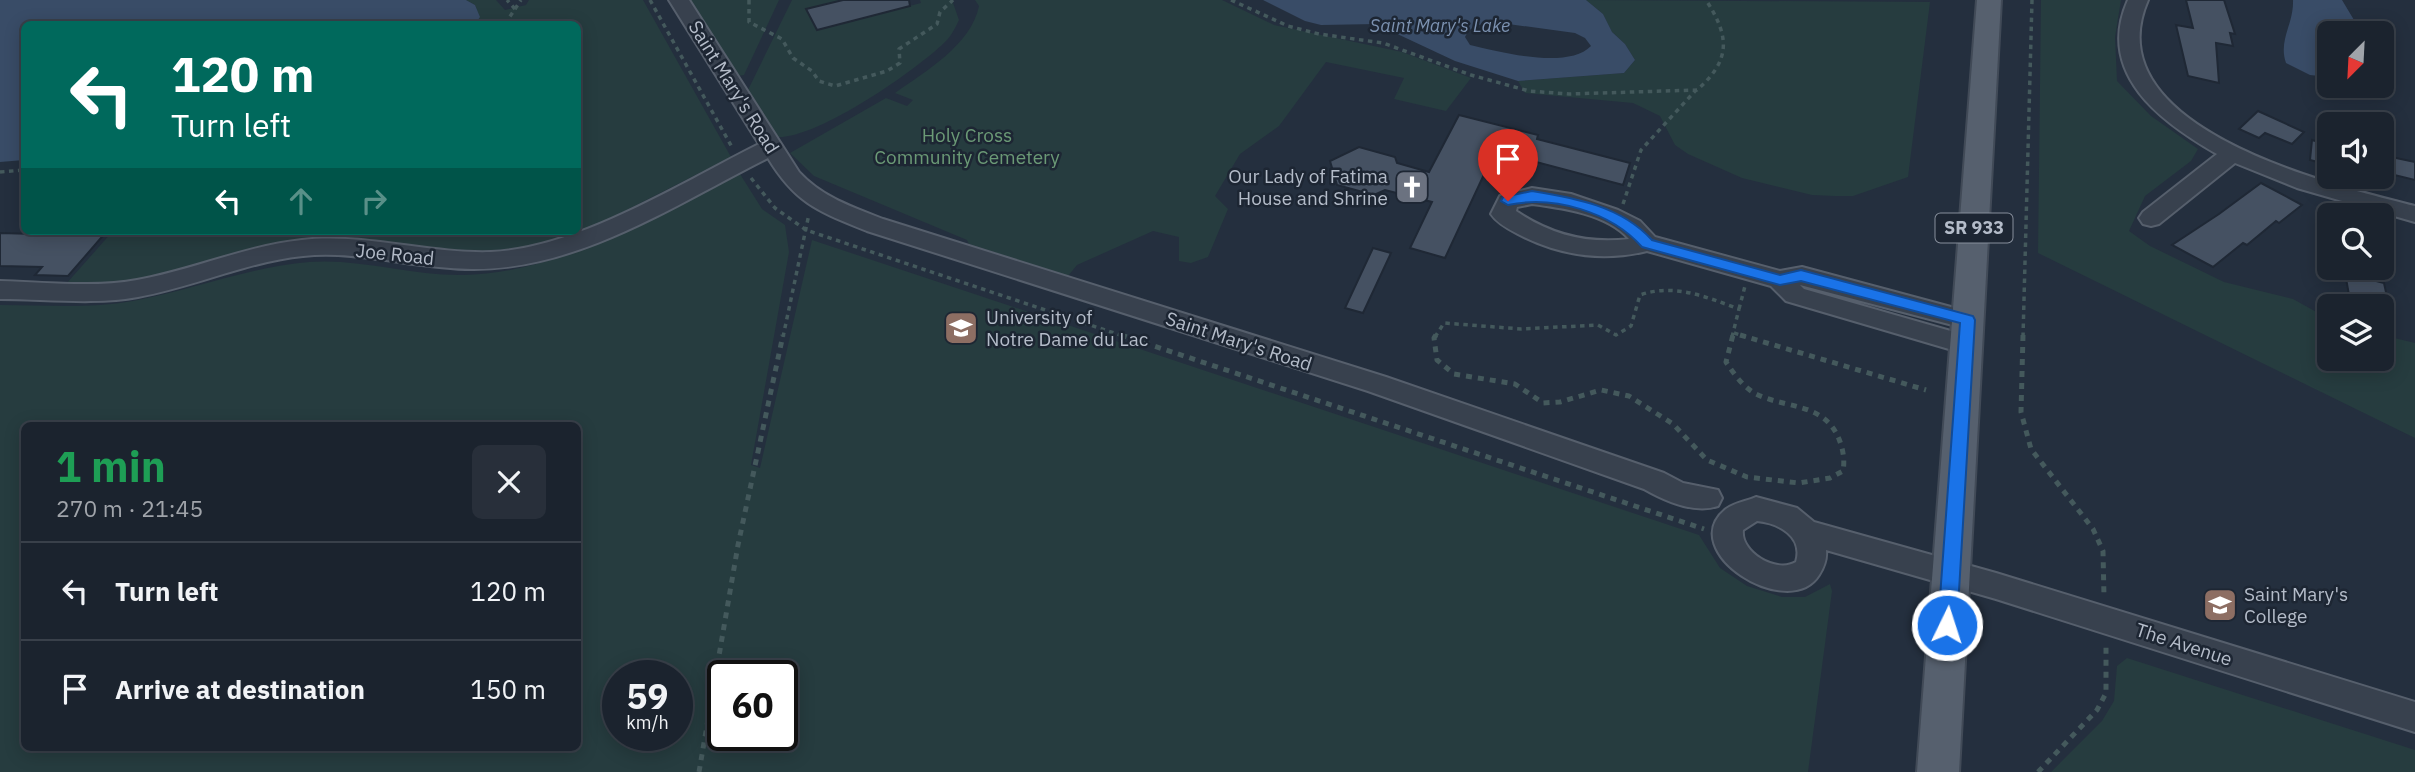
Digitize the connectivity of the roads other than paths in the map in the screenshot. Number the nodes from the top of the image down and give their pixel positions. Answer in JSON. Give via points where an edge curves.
{"nodes":[{"id":1,"x":680,"y":0,"type":"edge"},
{"id":2,"x":1989,"y":0,"type":"edge"},
{"id":3,"x":2138,"y":0,"type":"edge"},
{"id":4,"x":772,"y":147,"type":"junction"},
{"id":5,"x":2233,"y":153,"type":"junction"},
{"id":6,"x":2415,"y":214,"type":"edge"},
{"id":7,"x":2151,"y":218,"type":"dead end"},
{"id":8,"x":1647,"y":243,"type":"junction"},
{"id":9,"x":0,"y":290,"type":"edge"},
{"id":10,"x":1967,"y":333,"type":"junction"},
{"id":11,"x":1743,"y":512,"type":"junction"},
{"id":12,"x":1806,"y":532,"type":"junction"},
{"id":13,"x":1952,"y":573,"type":"junction"},
{"id":14,"x":2415,"y":718,"type":"edge"},
{"id":15,"x":1938,"y":772,"type":"edge"}],
"edges":[{"from":1,"to":4,"type":"street","name":"Saint Mary's Road"},
{"from":2,"to":10,"type":"main road","number":"SR 933"},
{"from":3,"to":5,"type":"street","via":[[2130,22],[2130,42],[2141,82],[2171,113]]},
{"from":4,"to":9,"type":"street","name":"Joe Road","via":[[605,229],[515,258],[468,261],[312,247],[272,253],[137,289]]},
{"from":4,"to":11,"type":"street","name":"Saint Mary's Road","via":[[791,177],[816,201],[875,225],[1377,384],[1654,481],[1670,491],[1707,498]]},
{"from":5,"to":6,"type":"street","via":[[2310,185]]},
{"from":5,"to":7,"type":"street"},
{"from":8,"to":8,"type":"street","via":[[1632,227],[1571,202],[1532,196],[1508,201],[1503,214],[1546,238],[1589,249],[1623,251]]},
{"from":8,"to":10,"type":"street","via":[[1780,280],[1795,295]]},
{"from":10,"to":13,"type":"main road","number":"SR 933"},
{"from":11,"to":12,"type":"street","name":"Saint Mary's Road","via":[[1769,510]]},
{"from":11,"to":12,"type":"street","via":[[1728,527],[1731,549],[1751,569],[1779,578],[1792,578],[1811,565],[1814,555]]},
{"from":12,"to":13,"type":"street","name":"Saint Mary's Road"},
{"from":13,"to":14,"type":"street","name":"The Avenue"},
{"from":13,"to":15,"type":"main road","number":"SR 933"}]}
